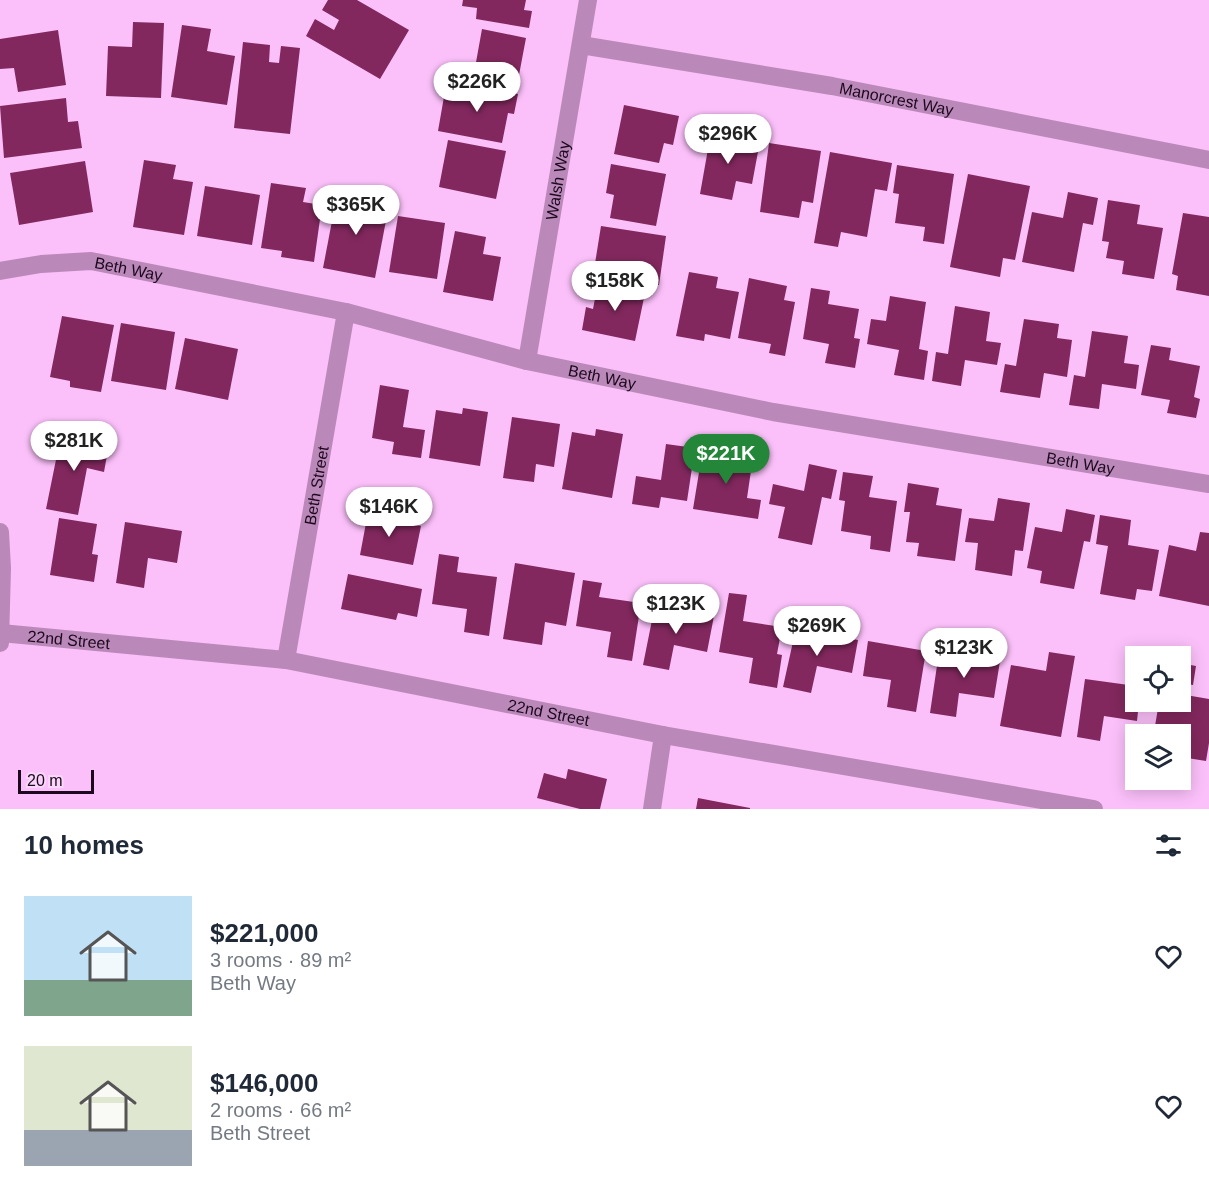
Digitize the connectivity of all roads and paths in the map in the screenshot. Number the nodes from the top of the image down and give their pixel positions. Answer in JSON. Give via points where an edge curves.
{"nodes":[{"id":1,"x":588,"y":0,"type":"edge"},
{"id":2,"x":581,"y":45,"type":"junction"},
{"id":3,"x":1209,"y":159,"type":"edge"},
{"id":4,"x":0,"y":271,"type":"edge"},
{"id":5,"x":346,"y":312,"type":"junction"},
{"id":6,"x":527,"y":362,"type":"junction"},
{"id":7,"x":1209,"y":484,"type":"edge"},
{"id":8,"x":0,"y":532,"type":"edge"},
{"id":9,"x":1,"y":633,"type":"edge"},
{"id":10,"x":0,"y":643,"type":"edge"},
{"id":11,"x":286,"y":660,"type":"junction"},
{"id":12,"x":663,"y":735,"type":"junction"},
{"id":13,"x":651,"y":809,"type":"edge"},
{"id":14,"x":1094,"y":809,"type":"edge"}],
"edges":[{"from":1,"to":2,"type":"street","name":"Walsh Way"},
{"from":2,"to":3,"type":"street","name":"Manorcrest Way","via":[[832,86]]},
{"from":2,"to":6,"type":"street","name":"Walsh Way"},
{"from":4,"to":5,"type":"street","name":"Beth Way","via":[[91,261]]},
{"from":5,"to":6,"type":"street","name":"Beth Way"},
{"from":5,"to":11,"type":"street","name":"Beth Street"},
{"from":6,"to":7,"type":"street","name":"Beth Way","via":[[773,412]]},
{"from":8,"to":9,"type":"street"},
{"from":9,"to":10,"type":"street"},
{"from":9,"to":11,"type":"street","name":"22nd Street"},
{"from":11,"to":12,"type":"street","name":"22nd Street"},
{"from":12,"to":13,"type":"street"},
{"from":12,"to":14,"type":"street","name":"22nd Street"}]}
